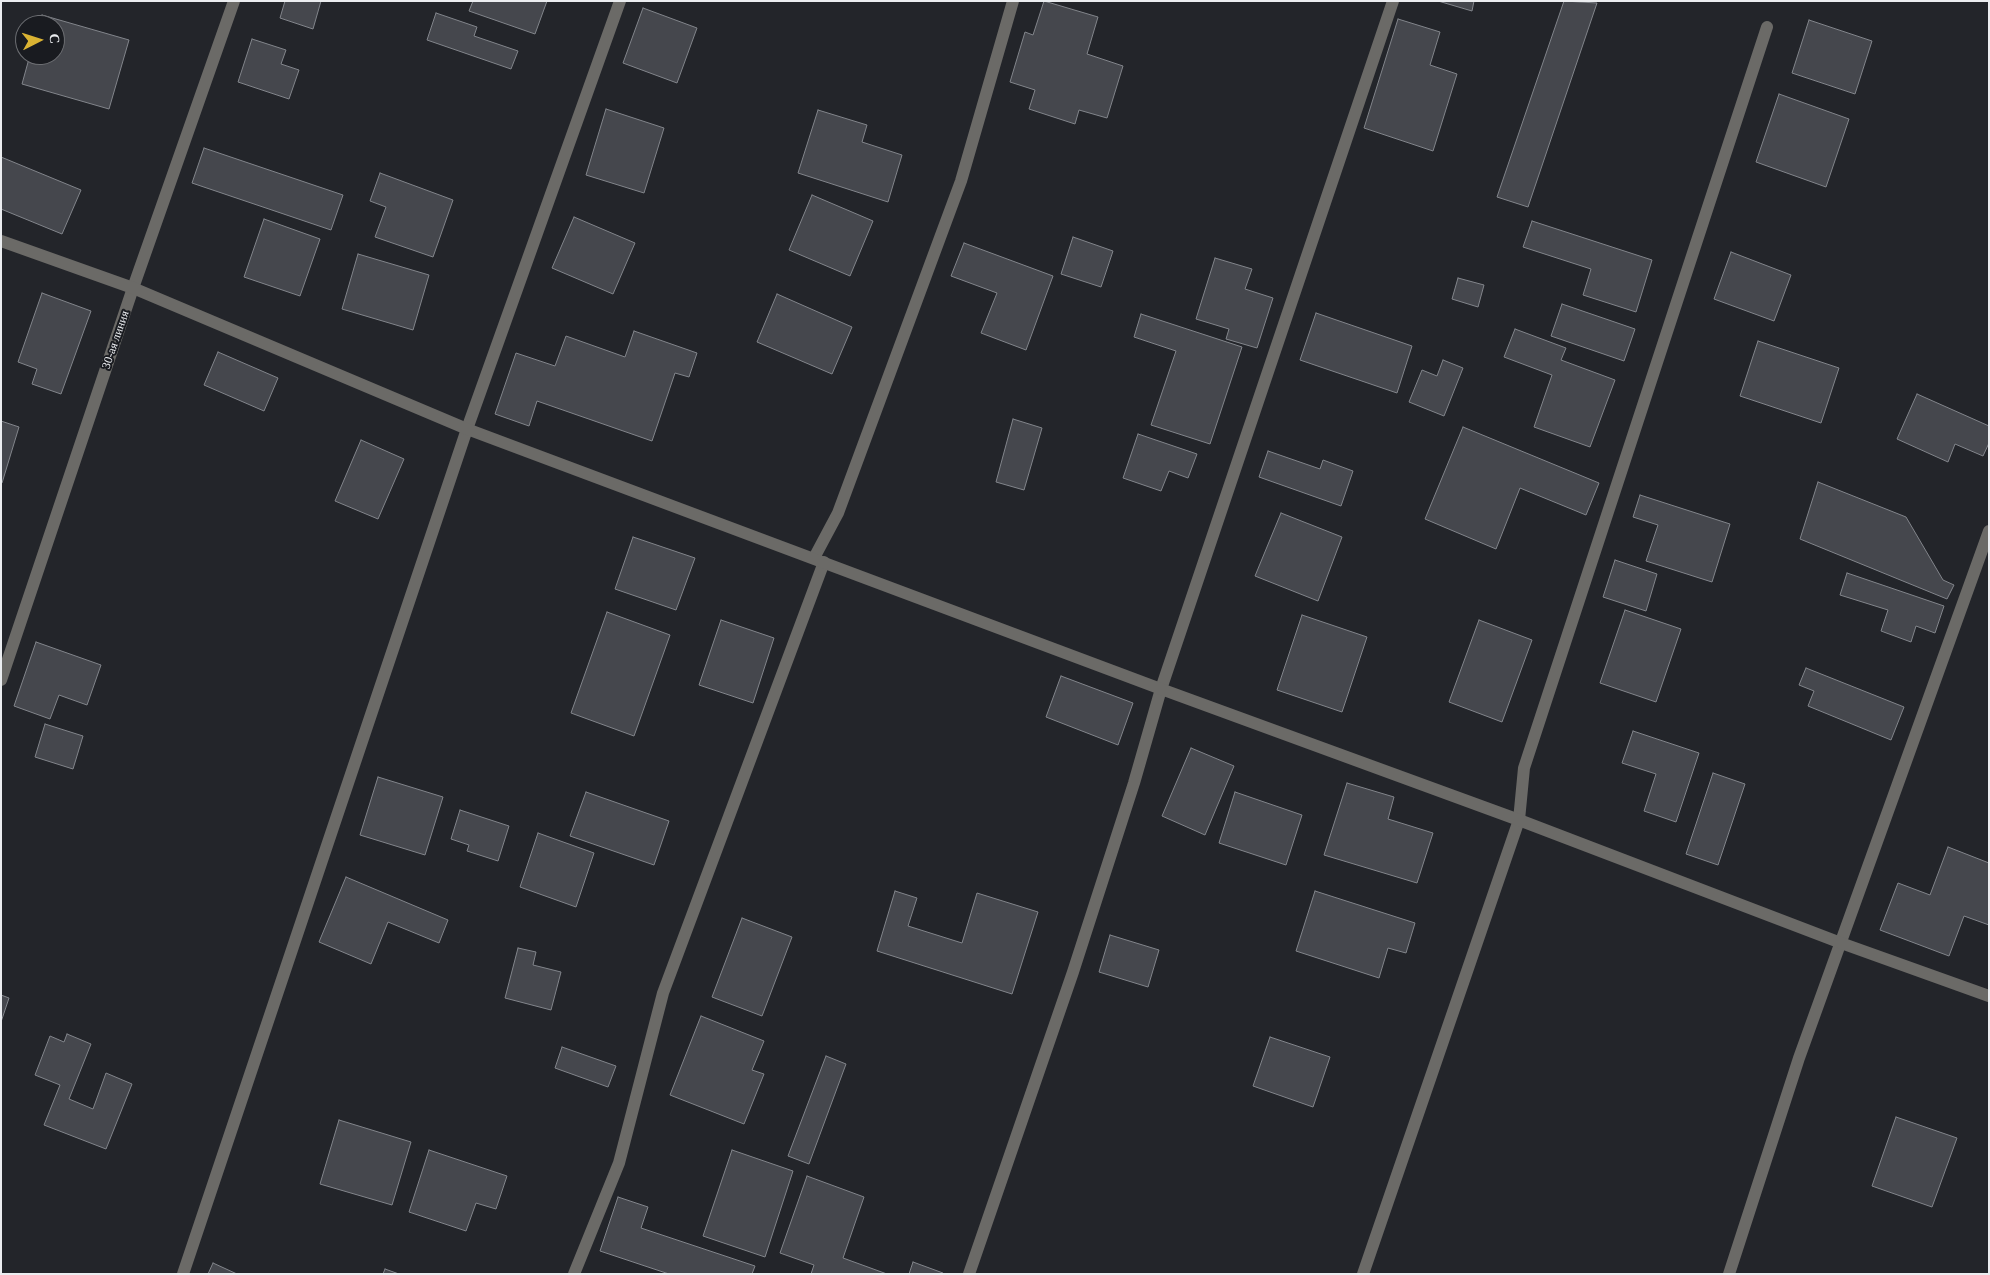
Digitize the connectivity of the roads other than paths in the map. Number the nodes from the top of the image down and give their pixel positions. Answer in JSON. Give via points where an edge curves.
{"nodes":[{"id":1,"x":234,"y":1,"type":"edge"},
{"id":2,"x":620,"y":1,"type":"edge"},
{"id":3,"x":1013,"y":1,"type":"edge"},
{"id":4,"x":1393,"y":1,"type":"edge"},
{"id":5,"x":1767,"y":27,"type":"dead end"},
{"id":6,"x":1,"y":241,"type":"edge"},
{"id":7,"x":133,"y":288,"type":"junction"},
{"id":8,"x":467,"y":429,"type":"junction"},
{"id":9,"x":1989,"y":531,"type":"edge"},
{"id":10,"x":819,"y":560,"type":"junction"},
{"id":11,"x":1,"y":680,"type":"edge"},
{"id":12,"x":1161,"y":689,"type":"junction"},
{"id":13,"x":1519,"y":820,"type":"junction"},
{"id":14,"x":1841,"y":943,"type":"junction"},
{"id":15,"x":1989,"y":996,"type":"edge"},
{"id":16,"x":183,"y":1274,"type":"edge"},
{"id":17,"x":574,"y":1274,"type":"edge"},
{"id":18,"x":969,"y":1274,"type":"edge"},
{"id":19,"x":1363,"y":1274,"type":"edge"},
{"id":20,"x":1730,"y":1274,"type":"edge"}],
"edges":[{"from":1,"to":7,"type":"street","name":"30-ая линия"},
{"from":2,"to":8,"type":"street"},
{"from":3,"to":10,"type":"street","via":[[961,181]]},
{"from":4,"to":12,"type":"street"},
{"from":5,"to":13,"type":"street","via":[[1524,768]]},
{"from":6,"to":7,"type":"street"},
{"from":7,"to":8,"type":"street"},
{"from":7,"to":11,"type":"street","name":"30-ая линия"},
{"from":8,"to":10,"type":"street"},
{"from":8,"to":16,"type":"street"},
{"from":9,"to":14,"type":"street"},
{"from":10,"to":12,"type":"street"},
{"from":10,"to":17,"type":"street","via":[[663,993],[619,1163]]},
{"from":12,"to":13,"type":"street"},
{"from":12,"to":18,"type":"street","via":[[1073,972]]},
{"from":13,"to":14,"type":"street"},
{"from":13,"to":19,"type":"street"},
{"from":14,"to":15,"type":"street"},
{"from":14,"to":20,"type":"street","via":[[1799,1058]]}]}
